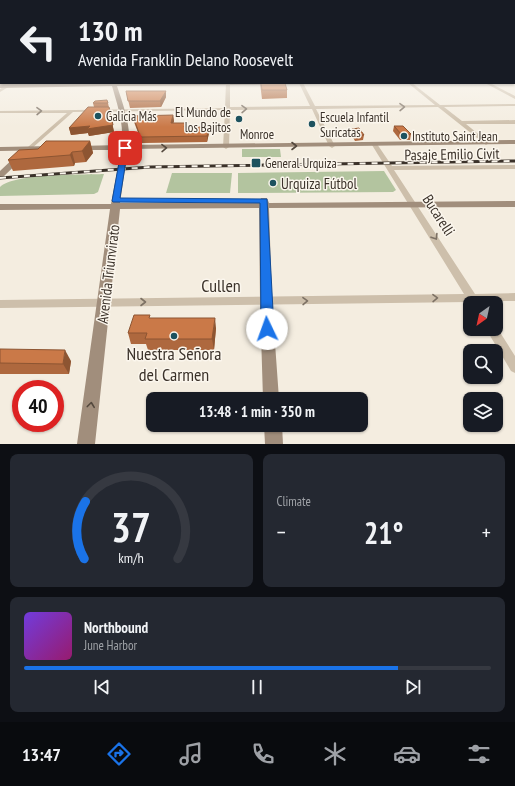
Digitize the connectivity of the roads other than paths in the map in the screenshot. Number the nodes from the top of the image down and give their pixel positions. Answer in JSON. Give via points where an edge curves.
{"nodes":[{"id":1,"x":114,"y":86,"type":"edge"},
{"id":2,"x":228,"y":86,"type":"edge"},
{"id":3,"x":302,"y":86,"type":"edge"},
{"id":4,"x":414,"y":86,"type":"edge"},
{"id":5,"x":492,"y":86,"type":"edge"},
{"id":6,"x":515,"y":98,"type":"edge"},
{"id":7,"x":515,"y":105,"type":"edge"},
{"id":8,"x":440,"y":106,"type":"junction"},
{"id":9,"x":313,"y":108,"type":"junction"},
{"id":10,"x":228,"y":109,"type":"junction"},
{"id":11,"x":121,"y":110,"type":"junction"},
{"id":12,"x":72,"y":111,"type":"junction"},
{"id":13,"x":0,"y":112,"type":"edge"},
{"id":14,"x":515,"y":122,"type":"edge"},
{"id":15,"x":461,"y":123,"type":"junction"},
{"id":16,"x":515,"y":142,"type":"edge"},
{"id":17,"x":486,"y":143,"type":"junction"},
{"id":18,"x":375,"y":145,"type":"junction"},
{"id":19,"x":332,"y":146,"type":"junction"},
{"id":20,"x":226,"y":147,"type":"junction"},
{"id":21,"x":30,"y":148,"type":"junction"},
{"id":22,"x":125,"y":148,"type":"junction"},
{"id":23,"x":0,"y":149,"type":"edge"},
{"id":24,"x":515,"y":167,"type":"edge"},
{"id":25,"x":390,"y":168,"type":"junction"},
{"id":26,"x":0,"y":175,"type":"edge"},
{"id":27,"x":515,"y":198,"type":"edge"},
{"id":28,"x":0,"y":202,"type":"edge"},
{"id":29,"x":412,"y":202,"type":"junction"},
{"id":30,"x":264,"y":203,"type":"junction"},
{"id":31,"x":116,"y":204,"type":"junction"},
{"id":32,"x":515,"y":204,"type":"edge"},
{"id":33,"x":0,"y":207,"type":"edge"},
{"id":34,"x":471,"y":296,"type":"edge"},
{"id":35,"x":515,"y":297,"type":"edge"},
{"id":36,"x":503,"y":298,"type":"edge"},
{"id":37,"x":463,"y":300,"type":"edge"},
{"id":38,"x":266,"y":301,"type":"junction"},
{"id":39,"x":104,"y":302,"type":"junction"},
{"id":40,"x":0,"y":304,"type":"edge"},
{"id":41,"x":496,"y":336,"type":"edge"},
{"id":42,"x":515,"y":367,"type":"edge"},
{"id":43,"x":271,"y":392,"type":"edge"},
{"id":44,"x":273,"y":432,"type":"edge"},
{"id":45,"x":86,"y":444,"type":"edge"},
{"id":46,"x":274,"y":444,"type":"edge"}],
"edges":[{"from":1,"to":11,"type":"street","name":"Avenida Triunvirato"},
{"from":2,"to":10,"type":"street"},
{"from":3,"to":9,"type":"street"},
{"from":4,"to":8,"type":"street"},
{"from":5,"to":6,"type":"street"},
{"from":7,"to":8,"type":"street"},
{"from":9,"to":8,"type":"street","one_way":true},
{"from":8,"to":15,"type":"street"},
{"from":10,"to":9,"type":"street","one_way":true},
{"from":9,"to":19,"type":"street"},
{"from":10,"to":11,"type":"street"},
{"from":10,"to":20,"type":"street"},
{"from":11,"to":12,"type":"street"},
{"from":11,"to":22,"type":"street","name":"Avenida Triunvirato","via":[[126,138]]},
{"from":13,"to":12,"type":"street","one_way":true},
{"from":12,"to":21,"type":"street"},
{"from":14,"to":15,"type":"street"},
{"from":15,"to":17,"type":"street"},
{"from":16,"to":17,"type":"street","name":"Monroe"},
{"from":17,"to":18,"type":"street","name":"Monroe"},
{"from":18,"to":19,"type":"street","name":"Monroe"},
{"from":18,"to":25,"type":"street","name":"Bucarelli"},
{"from":20,"to":19,"type":"street","name":"Monroe","one_way":true},
{"from":22,"to":20,"type":"street","name":"Monroe","one_way":true},
{"from":21,"to":22,"type":"street","name":"Monroe"},
{"from":21,"to":23,"type":"street","name":"Monroe"},
{"from":21,"to":26,"type":"street"},
{"from":22,"to":31,"type":"street","name":"Avenida Triunvirato"},
{"from":24,"to":25,"type":"street","name":"Pasaje Emilio Civit"},
{"from":25,"to":29,"type":"street","name":"Bucarelli"},
{"from":27,"to":29,"type":"street"},
{"from":28,"to":31,"type":"street"},
{"from":29,"to":30,"type":"street"},
{"from":29,"to":32,"type":"street"},
{"from":29,"to":34,"type":"street","name":"Bucarelli","one_way":true},
{"from":30,"to":31,"type":"street"},
{"from":30,"to":38,"type":"street"},
{"from":31,"to":33,"type":"street"},
{"from":31,"to":39,"type":"street","name":"Avenida Triunvirato"},
{"from":35,"to":36,"type":"street","name":"Cullen"},
{"from":38,"to":37,"type":"street","name":"Cullen","one_way":true},
{"from":39,"to":38,"type":"street","name":"Cullen","one_way":true},
{"from":38,"to":43,"type":"street"},
{"from":39,"to":40,"type":"street","name":"Cullen"},
{"from":45,"to":39,"type":"street","name":"Avenida Triunvirato","one_way":true},
{"from":41,"to":42,"type":"street"},
{"from":44,"to":46,"type":"street"}]}
